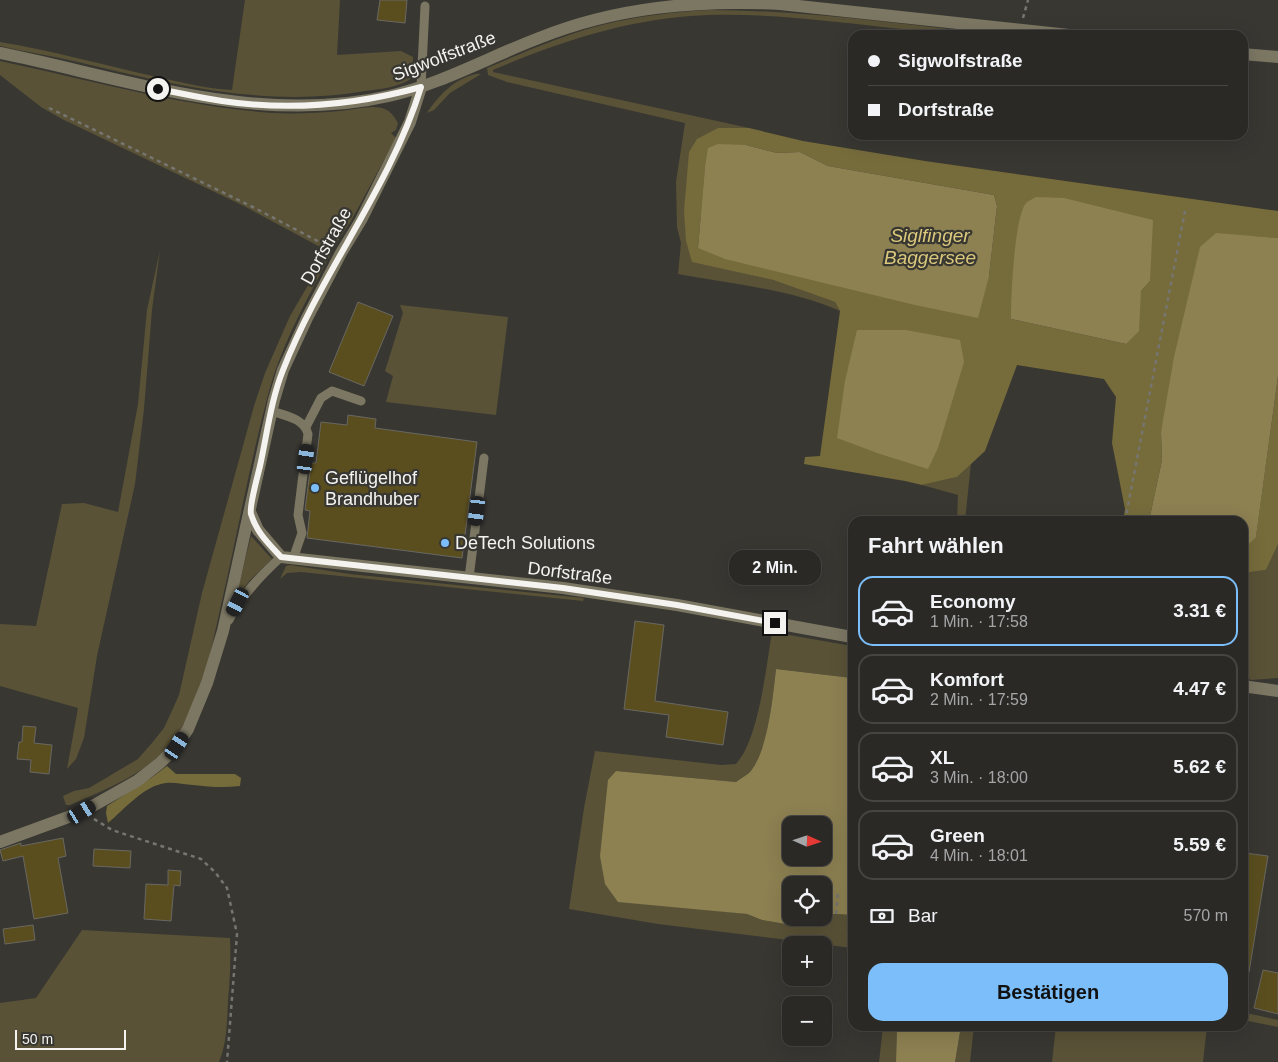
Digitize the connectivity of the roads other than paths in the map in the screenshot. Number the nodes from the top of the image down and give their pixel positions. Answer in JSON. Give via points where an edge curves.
{"nodes":[{"id":1,"x":425,"y":6,"type":"dead end"},
{"id":2,"x":1020,"y":30,"type":"edge"},
{"id":3,"x":0,"y":53,"type":"edge"},
{"id":4,"x":1248,"y":55,"type":"edge"},
{"id":5,"x":1278,"y":58,"type":"edge"},
{"id":6,"x":421,"y":87,"type":"junction"},
{"id":7,"x":361,"y":401,"type":"dead end"},
{"id":8,"x":272,"y":411,"type":"junction"},
{"id":9,"x":306,"y":427,"type":"junction"},
{"id":10,"x":484,"y":458,"type":"dead end"},
{"id":11,"x":250,"y":512,"type":"junction"},
{"id":12,"x":287,"y":558,"type":"junction"},
{"id":13,"x":469,"y":578,"type":"junction"},
{"id":14,"x":223,"y":631,"type":"junction"},
{"id":15,"x":848,"y":636,"type":"edge"},
{"id":16,"x":1248,"y":687,"type":"edge"},
{"id":17,"x":1278,"y":691,"type":"edge"},
{"id":18,"x":0,"y":842,"type":"edge"}],
"edges":[{"from":1,"to":6,"type":"lane"},
{"from":2,"to":6,"type":"street","name":"Sigwolfstraße","via":[[780,4],[708,2],[620,12],[573,25]]},
{"from":3,"to":6,"type":"street","name":"Sigwolfstraße","via":[[142,86],[247,104],[346,103]]},
{"from":4,"to":5,"type":"street"},
{"from":6,"to":8,"type":"street","name":"Dorfstraße","via":[[410,122],[283,370]]},
{"from":7,"to":9,"type":"lane","via":[[332,392],[321,398]]},
{"from":8,"to":9,"type":"lane","via":[[302,422]]},
{"from":8,"to":11,"type":"street","name":"Dorfstraße"},
{"from":9,"to":12,"type":"lane","via":[[308,440],[298,515],[302,533]]},
{"from":10,"to":13,"type":"lane"},
{"from":11,"to":12,"type":"street","via":[[258,530]]},
{"from":11,"to":14,"type":"street","name":"Dorfstraße"},
{"from":12,"to":13,"type":"street","name":"Dorfstraße"},
{"from":12,"to":14,"type":"lane","name":"Dorfstraße","via":[[253,584],[238,602]]},
{"from":13,"to":15,"type":"street","name":"Dorfstraße","via":[[677,605]]},
{"from":14,"to":18,"type":"street","name":"Dorfstraße","via":[[188,729],[160,763],[82,812]]},
{"from":16,"to":17,"type":"street"}]}
